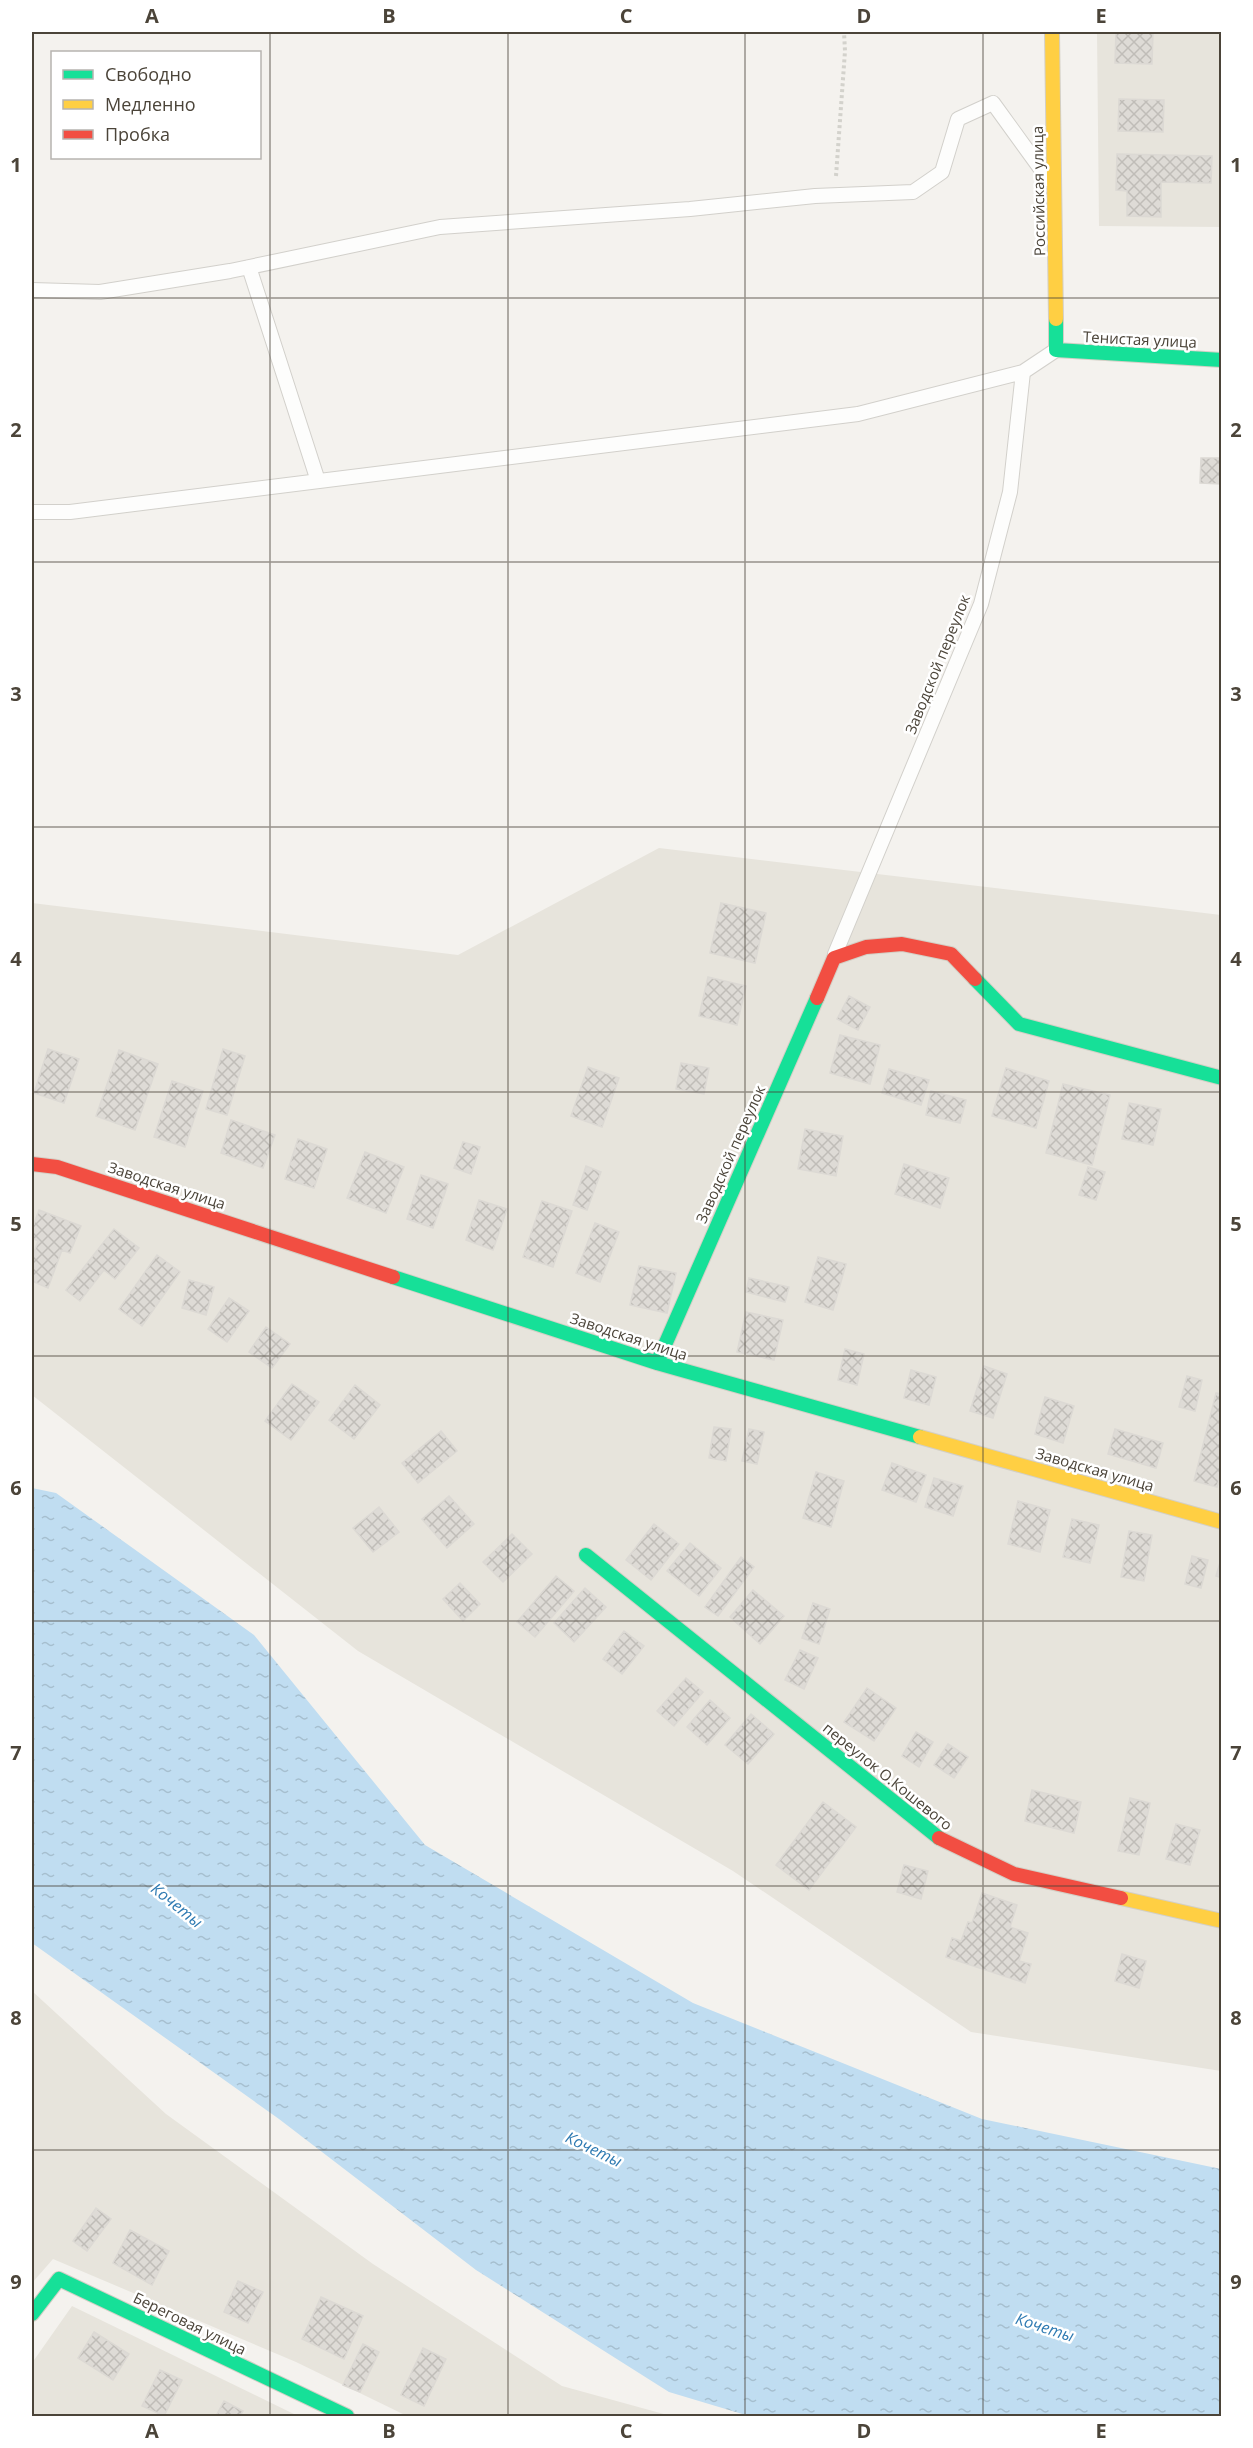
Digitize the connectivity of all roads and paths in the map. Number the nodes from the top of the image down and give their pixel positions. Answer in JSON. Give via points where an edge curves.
{"nodes":[{"id":1,"x":844,"y":32,"type":"edge"},
{"id":2,"x":1052,"y":32,"type":"edge"},
{"id":3,"x":1054,"y":188,"type":"junction"},
{"id":4,"x":835,"y":195,"type":"junction"},
{"id":5,"x":249,"y":267,"type":"junction"},
{"id":6,"x":32,"y":290,"type":"edge"},
{"id":7,"x":1056,"y":350,"type":"junction"},
{"id":8,"x":1221,"y":360,"type":"edge"},
{"id":9,"x":1023,"y":372,"type":"junction"},
{"id":10,"x":318,"y":481,"type":"junction"},
{"id":11,"x":32,"y":512,"type":"edge"},
{"id":12,"x":834,"y":957,"type":"junction"},
{"id":13,"x":1221,"y":1078,"type":"edge"},
{"id":14,"x":32,"y":1164,"type":"edge"},
{"id":15,"x":657,"y":1363,"type":"junction"},
{"id":16,"x":1221,"y":1522,"type":"edge"},
{"id":17,"x":586,"y":1555,"type":"dead end"},
{"id":18,"x":1221,"y":1921,"type":"edge"},
{"id":19,"x":32,"y":2314,"type":"edge"},
{"id":20,"x":347,"y":2416,"type":"edge"}],
"edges":[{"from":1,"to":4,"type":"path"},
{"from":2,"to":3,"type":"street","name":"Российская улица"},
{"from":3,"to":4,"type":"lane","via":[[993,103],[958,119],[942,172],[913,192]]},
{"from":3,"to":7,"type":"street","name":"Российская улица"},
{"from":4,"to":5,"type":"lane","via":[[440,227]]},
{"from":5,"to":6,"type":"lane","via":[[100,292]]},
{"from":5,"to":10,"type":"lane"},
{"from":7,"to":8,"type":"street","name":"Тенистая улица"},
{"from":7,"to":9,"type":"lane"},
{"from":9,"to":10,"type":"lane","via":[[858,414]]},
{"from":9,"to":12,"type":"lane","name":"Заводской переулок","via":[[1010,492],[981,604]]},
{"from":10,"to":11,"type":"lane","via":[[70,512]]},
{"from":12,"to":13,"type":"street","via":[[866,947],[902,944],[951,954],[1019,1024]]},
{"from":12,"to":15,"type":"street","name":"Заводской переулок"},
{"from":14,"to":15,"type":"street","name":"Заводская улица","via":[[57,1167]]},
{"from":15,"to":16,"type":"street","name":"Заводская улица"},
{"from":17,"to":18,"type":"street","name":"переулок О.Кошевого","via":[[944,1842],[1014,1874]]},
{"from":19,"to":20,"type":"street","name":"Береговая улица","via":[[59,2278]]}]}
